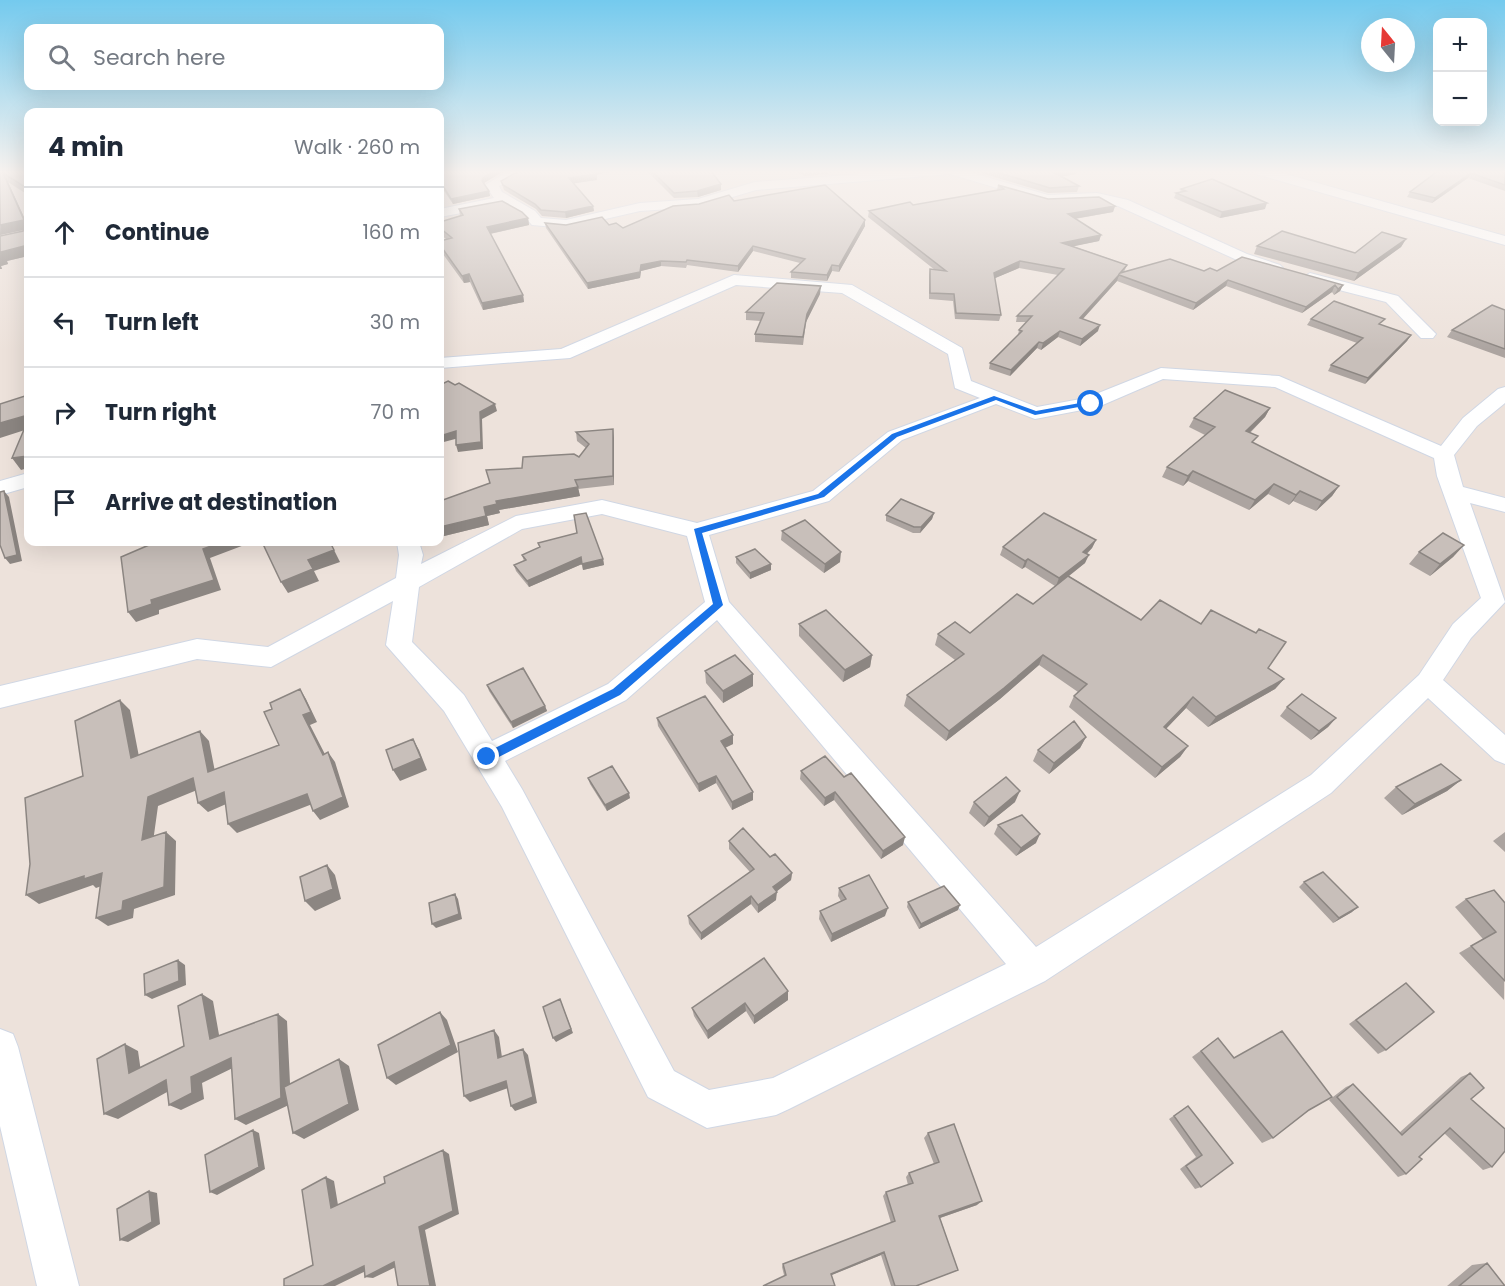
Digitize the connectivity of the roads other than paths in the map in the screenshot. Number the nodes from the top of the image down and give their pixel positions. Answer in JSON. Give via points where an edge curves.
{"nodes":[{"id":1,"x":1187,"y":231,"type":"edge"},
{"id":2,"x":1470,"y":231,"type":"edge"},
{"id":3,"x":1505,"y":241,"type":"edge"},
{"id":4,"x":1427,"y":334,"type":"dead end"},
{"id":5,"x":444,"y":363,"type":"edge"},
{"id":6,"x":1505,"y":393,"type":"edge"},
{"id":7,"x":996,"y":398,"type":"junction"},
{"id":8,"x":1444,"y":455,"type":"junction"},
{"id":9,"x":24,"y":481,"type":"edge"},
{"id":10,"x":0,"y":488,"type":"edge"},
{"id":11,"x":1455,"y":492,"type":"junction"},
{"id":12,"x":1505,"y":505,"type":"edge"},
{"id":13,"x":697,"y":531,"type":"junction"},
{"id":14,"x":409,"y":546,"type":"edge"},
{"id":15,"x":407,"y":584,"type":"junction"},
{"id":16,"x":718,"y":605,"type":"junction"},
{"id":17,"x":1428,"y":682,"type":"junction"},
{"id":18,"x":0,"y":697,"type":"edge"},
{"id":19,"x":1505,"y":752,"type":"edge"},
{"id":20,"x":487,"y":757,"type":"junction"},
{"id":21,"x":1033,"y":969,"type":"junction"},
{"id":22,"x":0,"y":1047,"type":"edge"},
{"id":23,"x":58,"y":1286,"type":"edge"}],
"edges":[{"from":1,"to":4,"type":"street","via":[[1242,257],[1392,299]]},
{"from":2,"to":3,"type":"street"},
{"from":5,"to":7,"type":"street","via":[[564,354],[734,280],[846,288],[956,352],[962,384]]},
{"from":6,"to":8,"type":"street","via":[[1470,422]]},
{"from":7,"to":8,"type":"street","via":[[1035,413],[1091,404],[1161,373],[1279,382]]},
{"from":7,"to":13,"type":"street","via":[[895,436],[821,496]]},
{"from":8,"to":11,"type":"street"},
{"from":9,"to":10,"type":"street"},
{"from":11,"to":12,"type":"street"},
{"from":11,"to":17,"type":"street","via":[[1494,600],[1462,631]]},
{"from":13,"to":15,"type":"street","via":[[602,507],[516,523]]},
{"from":13,"to":16,"type":"street"},
{"from":14,"to":15,"type":"street"},
{"from":15,"to":18,"type":"street","via":[[270,657],[197,649]]},
{"from":15,"to":20,"type":"street","via":[[399,645],[454,703]]},
{"from":16,"to":20,"type":"street","via":[[617,692]]},
{"from":16,"to":21,"type":"street"},
{"from":17,"to":19,"type":"street"},
{"from":17,"to":21,"type":"street","via":[[1321,784]]},
{"from":20,"to":21,"type":"street","via":[[661,1084],[707,1109],[776,1096]]},
{"from":22,"to":23,"type":"street"}]}
